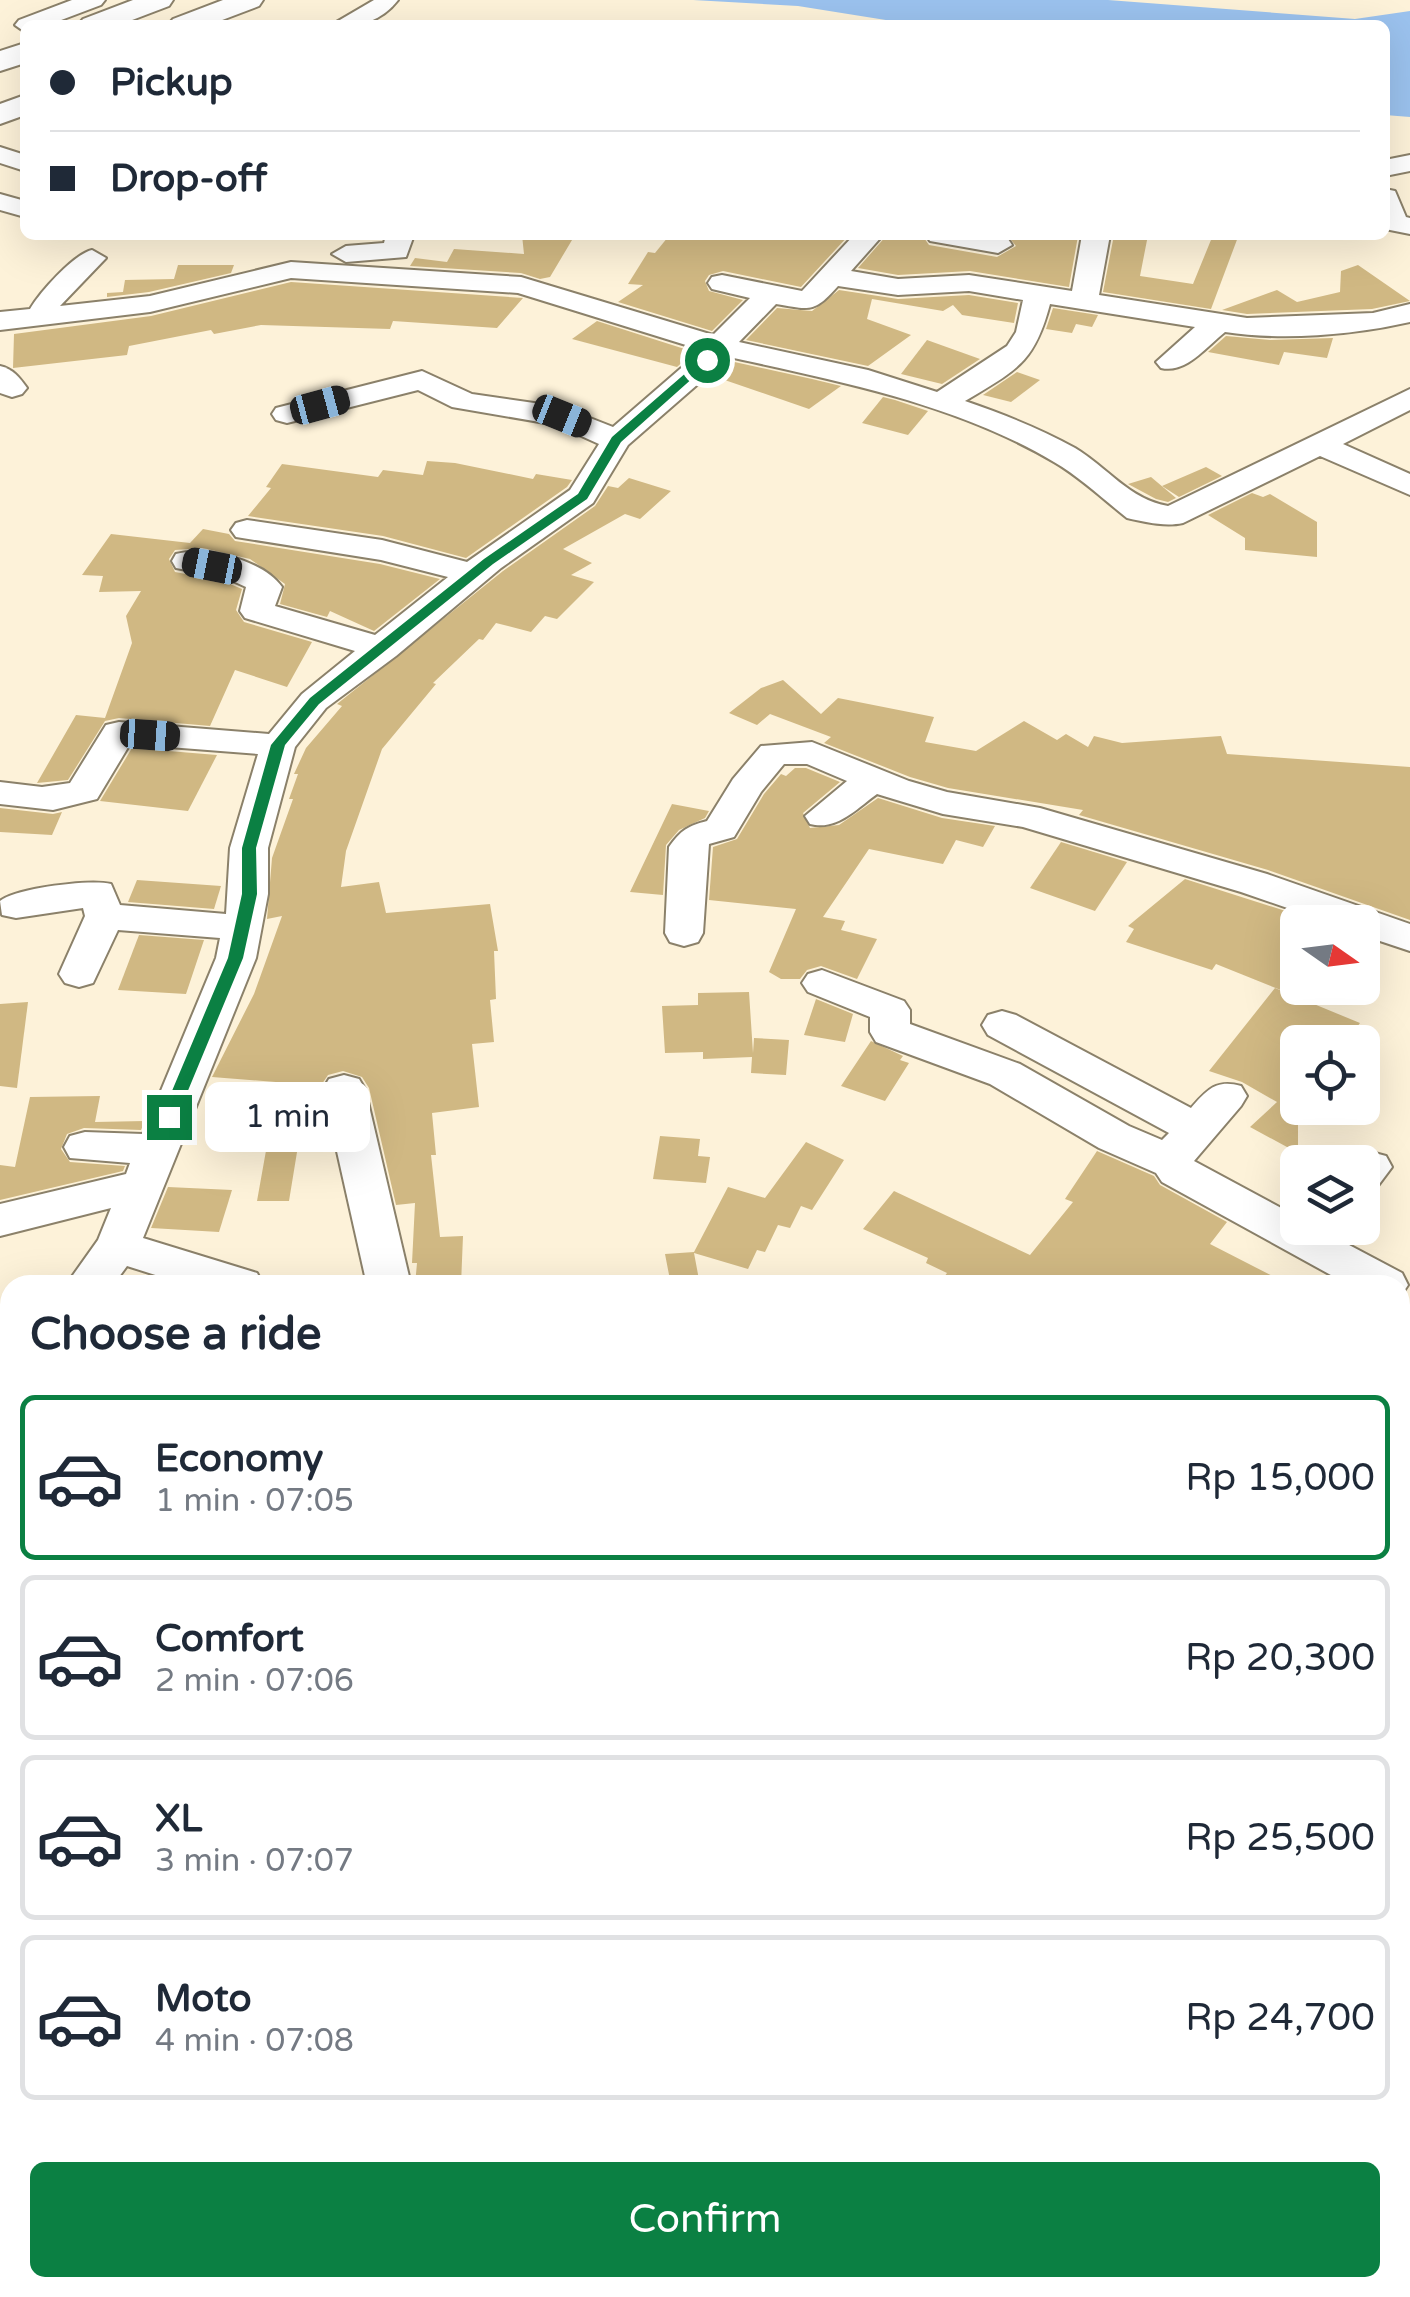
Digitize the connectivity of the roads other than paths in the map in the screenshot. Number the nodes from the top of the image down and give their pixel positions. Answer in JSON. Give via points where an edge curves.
{"nodes":[{"id":1,"x":159,"y":0,"type":"edge"},
{"id":2,"x":204,"y":0,"type":"edge"},
{"id":3,"x":386,"y":0,"type":"edge"},
{"id":4,"x":261,"y":3,"type":"edge"},
{"id":5,"x":114,"y":9,"type":"edge"},
{"id":6,"x":54,"y":20,"type":"edge"},
{"id":7,"x":201,"y":20,"type":"edge"},
{"id":8,"x":232,"y":20,"type":"edge"},
{"id":9,"x":354,"y":20,"type":"edge"},
{"id":10,"x":0,"y":179,"type":"edge"},
{"id":11,"x":18,"y":200,"type":"edge"},
{"id":12,"x":1390,"y":210,"type":"edge"},
{"id":13,"x":1410,"y":226,"type":"edge"},
{"id":14,"x":398,"y":240,"type":"edge"},
{"id":15,"x":865,"y":240,"type":"edge"},
{"id":16,"x":969,"y":240,"type":"edge"},
{"id":17,"x":1095,"y":240,"type":"edge"},
{"id":18,"x":998,"y":245,"type":"dead end"},
{"id":19,"x":508,"y":253,"type":"dead end"},
{"id":20,"x":298,"y":257,"type":"junction"},
{"id":21,"x":92,"y":258,"type":"dead end"},
{"id":22,"x":833,"y":277,"type":"junction"},
{"id":23,"x":491,"y":282,"type":"junction"},
{"id":24,"x":722,"y":283,"type":"dead end"},
{"id":25,"x":770,"y":294,"type":"junction"},
{"id":26,"x":1040,"y":294,"type":"junction"},
{"id":27,"x":1084,"y":300,"type":"junction"},
{"id":28,"x":1410,"y":313,"type":"edge"},
{"id":29,"x":42,"y":315,"type":"junction"},
{"id":30,"x":0,"y":322,"type":"edge"},
{"id":31,"x":1218,"y":323,"type":"junction"},
{"id":32,"x":721,"y":347,"type":"junction"},
{"id":33,"x":1171,"y":362,"type":"dead end"},
{"id":34,"x":1410,"y":398,"type":"edge"},
{"id":35,"x":941,"y":403,"type":"junction"},
{"id":36,"x":287,"y":414,"type":"dead end"},
{"id":37,"x":1317,"y":443,"type":"junction"},
{"id":38,"x":611,"y":450,"type":"junction"},
{"id":39,"x":1410,"y":486,"type":"edge"},
{"id":40,"x":247,"y":530,"type":"dead end"},
{"id":41,"x":188,"y":561,"type":"dead end"},
{"id":42,"x":475,"y":574,"type":"junction"},
{"id":43,"x":384,"y":649,"type":"junction"},
{"id":44,"x":794,"y":722,"type":"dead end"},
{"id":45,"x":278,"y":745,"type":"junction"},
{"id":46,"x":774,"y":754,"type":"junction"},
{"id":47,"x":874,"y":780,"type":"junction"},
{"id":48,"x":0,"y":794,"type":"edge"},
{"id":49,"x":823,"y":816,"type":"dead end"},
{"id":50,"x":16,"y":906,"type":"dead end"},
{"id":51,"x":104,"y":916,"type":"junction"},
{"id":52,"x":244,"y":928,"type":"junction"},
{"id":53,"x":684,"y":933,"type":"dead end"},
{"id":54,"x":1410,"y":938,"type":"edge"},
{"id":55,"x":79,"y":974,"type":"dead end"},
{"id":56,"x":822,"y":983,"type":"dead end"},
{"id":57,"x":1002,"y":1025,"type":"dead end"},
{"id":58,"x":344,"y":1089,"type":"dead end"},
{"id":59,"x":1226,"y":1096,"type":"dead end"},
{"id":60,"x":1184,"y":1146,"type":"junction"},
{"id":61,"x":85,"y":1147,"type":"dead end"},
{"id":62,"x":147,"y":1168,"type":"junction"},
{"id":63,"x":0,"y":1220,"type":"edge"},
{"id":64,"x":1280,"y":1220,"type":"edge"},
{"id":65,"x":1325,"y":1245,"type":"edge"},
{"id":66,"x":117,"y":1247,"type":"junction"},
{"id":67,"x":96,"y":1275,"type":"edge"},
{"id":68,"x":208,"y":1275,"type":"edge"},
{"id":69,"x":387,"y":1275,"type":"edge"},
{"id":70,"x":1371,"y":1275,"type":"edge"}],
"edges":[{"from":1,"to":5,"type":"main road"},
{"from":2,"to":5,"type":"main road"},
{"from":3,"to":9,"type":"street"},
{"from":4,"to":7,"type":"main road"},
{"from":4,"to":8,"type":"main road"},
{"from":5,"to":6,"type":"street"},
{"from":10,"to":11,"type":"street"},
{"from":12,"to":13,"type":"street","via":[[1394,222]]},
{"from":14,"to":20,"type":"street","via":[[394,252]]},
{"from":15,"to":22,"type":"street"},
{"from":16,"to":18,"type":"street"},
{"from":17,"to":27,"type":"street"},
{"from":19,"to":23,"type":"street"},
{"from":20,"to":23,"type":"street"},
{"from":20,"to":29,"type":"street","via":[[150,304]]},
{"from":21,"to":29,"type":"street"},
{"from":22,"to":25,"type":"street","via":[[809,301]]},
{"from":22,"to":26,"type":"street","via":[[898,286],[951,281]]},
{"from":23,"to":32,"type":"street","via":[[537,289]]},
{"from":24,"to":25,"type":"street"},
{"from":25,"to":32,"type":"street"},
{"from":26,"to":27,"type":"street"},
{"from":26,"to":35,"type":"street","via":[[1030,331],[1013,356]]},
{"from":27,"to":31,"type":"street"},
{"from":28,"to":31,"type":"street","via":[[1350,323]]},
{"from":29,"to":30,"type":"street"},
{"from":31,"to":33,"type":"street"},
{"from":32,"to":35,"type":"street","via":[[823,367]]},
{"from":32,"to":38,"type":"street"},
{"from":34,"to":37,"type":"street"},
{"from":35,"to":37,"type":"street","via":[[1035,438],[1148,515],[1172,516]]},
{"from":36,"to":38,"type":"street","via":[[422,380],[464,401],[562,416]]},
{"from":37,"to":39,"type":"street"},
{"from":38,"to":42,"type":"street","via":[[582,496]]},
{"from":40,"to":42,"type":"street","via":[[382,550]]},
{"from":41,"to":43,"type":"street","via":[[262,582],[258,611]]},
{"from":42,"to":43,"type":"street"},
{"from":43,"to":45,"type":"street","via":[[314,701]]},
{"from":44,"to":46,"type":"street"},
{"from":45,"to":48,"type":"street","via":[[118,733],[84,790],[48,799]]},
{"from":45,"to":52,"type":"street","via":[[249,848]]},
{"from":46,"to":47,"type":"street","via":[[812,753]]},
{"from":46,"to":53,"type":"street","via":[[721,830],[696,836],[688,847]]},
{"from":47,"to":49,"type":"street"},
{"from":47,"to":54,"type":"street","via":[[943,803],[1028,816]]},
{"from":50,"to":51,"type":"street","via":[[98,893]]},
{"from":51,"to":52,"type":"street"},
{"from":51,"to":55,"type":"street"},
{"from":52,"to":62,"type":"street"},
{"from":56,"to":60,"type":"street","via":[[890,1010],[890,1032],[1005,1074],[1114,1137]]},
{"from":57,"to":60,"type":"street"},
{"from":58,"to":69,"type":"street"},
{"from":59,"to":60,"type":"street"},
{"from":60,"to":64,"type":"street","via":[[1177,1170]]},
{"from":61,"to":62,"type":"street"},
{"from":62,"to":63,"type":"street"},
{"from":62,"to":66,"type":"street"},
{"from":65,"to":70,"type":"street"},
{"from":66,"to":67,"type":"street"},
{"from":66,"to":68,"type":"street"}]}
